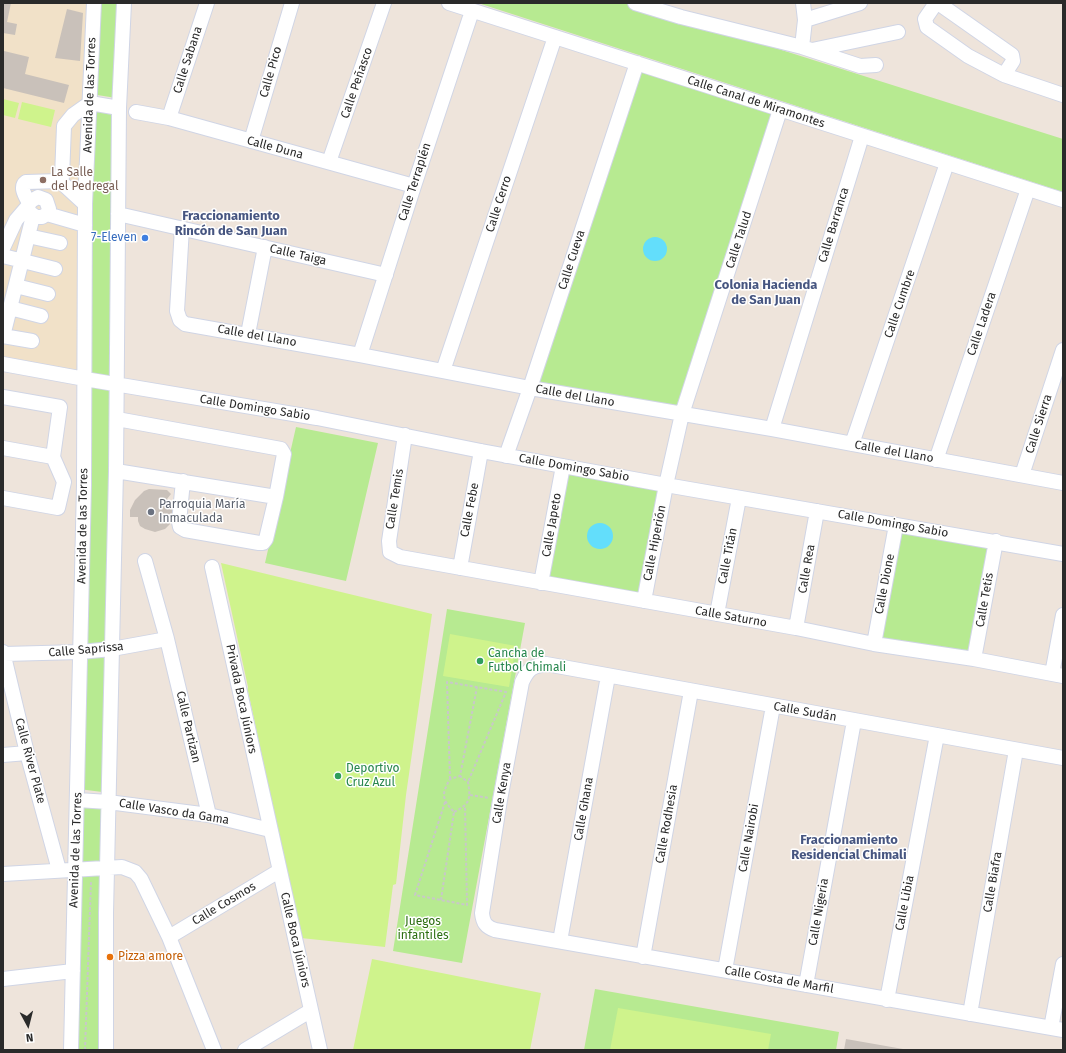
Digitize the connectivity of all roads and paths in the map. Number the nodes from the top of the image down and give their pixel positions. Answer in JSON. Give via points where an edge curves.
{"nodes":[{"id":1,"x":94,"y":3,"type":"edge"},
{"id":2,"x":124,"y":3,"type":"edge"},
{"id":3,"x":207,"y":3,"type":"edge"},
{"id":4,"x":292,"y":3,"type":"edge"},
{"id":5,"x":384,"y":3,"type":"edge"},
{"id":6,"x":449,"y":3,"type":"edge"},
{"id":7,"x":635,"y":3,"type":"edge"},
{"id":8,"x":804,"y":3,"type":"edge"},
{"id":9,"x":860,"y":3,"type":"edge"},
{"id":10,"x":937,"y":3,"type":"edge"},
{"id":11,"x":472,"y":10,"type":"junction"},
{"id":12,"x":805,"y":20,"type":"junction"},
{"id":13,"x":898,"y":32,"type":"dead end"},
{"id":14,"x":555,"y":37,"type":"junction"},
{"id":15,"x":807,"y":48,"type":"junction"},
{"id":16,"x":637,"y":63,"type":"junction"},
{"id":17,"x":876,"y":65,"type":"dead end"},
{"id":18,"x":1004,"y":75,"type":"junction"},
{"id":19,"x":1063,"y":96,"type":"edge"},
{"id":20,"x":90,"y":103,"type":"junction"},
{"id":21,"x":119,"y":108,"type":"junction"},
{"id":22,"x":780,"y":110,"type":"junction"},
{"id":23,"x":136,"y":112,"type":"dead end"},
{"id":24,"x":169,"y":118,"type":"junction"},
{"id":25,"x":862,"y":136,"type":"junction"},
{"id":26,"x":251,"y":141,"type":"junction"},
{"id":27,"x":329,"y":162,"type":"junction"},
{"id":28,"x":947,"y":163,"type":"junction"},
{"id":29,"x":60,"y":181,"type":"junction"},
{"id":30,"x":414,"y":186,"type":"junction"},
{"id":31,"x":1028,"y":189,"type":"junction"},
{"id":32,"x":1063,"y":200,"type":"edge"},
{"id":33,"x":37,"y":209,"type":"junction"},
{"id":34,"x":85,"y":214,"type":"junction"},
{"id":35,"x":118,"y":214,"type":"junction"},
{"id":36,"x":182,"y":228,"type":"junction"},
{"id":37,"x":28,"y":236,"type":"junction"},
{"id":38,"x":60,"y":243,"type":"dead end"},
{"id":39,"x":265,"y":247,"type":"junction"},
{"id":40,"x":3,"y":248,"type":"edge"},
{"id":41,"x":3,"y":256,"type":"edge"},
{"id":42,"x":22,"y":261,"type":"junction"},
{"id":43,"x":55,"y":269,"type":"dead end"},
{"id":44,"x":386,"y":275,"type":"junction"},
{"id":45,"x":16,"y":286,"type":"junction"},
{"id":46,"x":48,"y":294,"type":"dead end"},
{"id":47,"x":10,"y":308,"type":"junction"},
{"id":48,"x":41,"y":316,"type":"dead end"},
{"id":49,"x":248,"y":334,"type":"junction"},
{"id":50,"x":3,"y":336,"type":"edge"},
{"id":51,"x":32,"y":341,"type":"dead end"},
{"id":52,"x":1063,"y":350,"type":"edge"},
{"id":53,"x":360,"y":355,"type":"junction"},
{"id":54,"x":3,"y":364,"type":"edge"},
{"id":55,"x":443,"y":371,"type":"junction"},
{"id":56,"x":85,"y":379,"type":"junction"},
{"id":57,"x":117,"y":384,"type":"junction"},
{"id":58,"x":530,"y":388,"type":"junction"},
{"id":59,"x":3,"y":397,"type":"edge"},
{"id":60,"x":682,"y":414,"type":"junction"},
{"id":61,"x":117,"y":419,"type":"junction"},
{"id":62,"x":772,"y":429,"type":"junction"},
{"id":63,"x":405,"y":435,"type":"junction"},
{"id":64,"x":852,"y":444,"type":"junction"},
{"id":65,"x":3,"y":448,"type":"edge"},
{"id":66,"x":482,"y":451,"type":"junction"},
{"id":67,"x":506,"y":456,"type":"junction"},
{"id":68,"x":53,"y":457,"type":"junction"},
{"id":69,"x":936,"y":460,"type":"junction"},
{"id":70,"x":563,"y":466,"type":"junction"},
{"id":71,"x":116,"y":471,"type":"junction"},
{"id":72,"x":1022,"y":475,"type":"junction"},
{"id":73,"x":183,"y":481,"type":"junction"},
{"id":74,"x":64,"y":482,"type":"junction"},
{"id":75,"x":1063,"y":482,"type":"edge"},
{"id":76,"x":84,"y":485,"type":"junction"},
{"id":77,"x":666,"y":485,"type":"junction"},
{"id":78,"x":276,"y":497,"type":"junction"},
{"id":79,"x":3,"y":498,"type":"edge"},
{"id":80,"x":739,"y":498,"type":"junction"},
{"id":81,"x":817,"y":511,"type":"junction"},
{"id":82,"x":896,"y":525,"type":"junction"},
{"id":83,"x":996,"y":541,"type":"junction"},
{"id":84,"x":1063,"y":554,"type":"edge"},
{"id":85,"x":400,"y":557,"type":"joint"},
{"id":86,"x":145,"y":561,"type":"dead end"},
{"id":87,"x":212,"y":567,"type":"dead end"},
{"id":88,"x":460,"y":568,"type":"junction"},
{"id":89,"x":541,"y":583,"type":"junction"},
{"id":90,"x":644,"y":602,"type":"junction"},
{"id":91,"x":717,"y":614,"type":"junction"},
{"id":92,"x":1063,"y":615,"type":"edge"},
{"id":93,"x":796,"y":628,"type":"junction"},
{"id":94,"x":167,"y":639,"type":"junction"},
{"id":95,"x":874,"y":644,"type":"junction"},
{"id":96,"x":112,"y":649,"type":"junction"},
{"id":97,"x":80,"y":652,"type":"junction"},
{"id":98,"x":3,"y":653,"type":"edge"},
{"id":99,"x":974,"y":659,"type":"junction"},
{"id":100,"x":546,"y":664,"type":"joint"},
{"id":101,"x":1058,"y":675,"type":"edge"},
{"id":102,"x":608,"y":676,"type":"junction"},
{"id":103,"x":477,"y":687,"type":"junction"},
{"id":104,"x":691,"y":691,"type":"junction"},
{"id":105,"x":773,"y":706,"type":"junction"},
{"id":106,"x":854,"y":720,"type":"junction"},
{"id":107,"x":937,"y":735,"type":"junction"},
{"id":108,"x":1016,"y":750,"type":"junction"},
{"id":109,"x":27,"y":753,"type":"junction"},
{"id":110,"x":3,"y":755,"type":"edge"},
{"id":111,"x":1063,"y":758,"type":"edge"},
{"id":112,"x":460,"y":776,"type":"junction"},
{"id":113,"x":450,"y":779,"type":"junction"},
{"id":114,"x":468,"y":782,"type":"junction"},
{"id":115,"x":470,"y":795,"type":"junction"},
{"id":116,"x":78,"y":800,"type":"junction"},
{"id":117,"x":500,"y":800,"type":"junction"},
{"id":118,"x":108,"y":802,"type":"junction"},
{"id":119,"x":445,"y":802,"type":"junction"},
{"id":120,"x":465,"y":806,"type":"junction"},
{"id":121,"x":454,"y":812,"type":"junction"},
{"id":122,"x":209,"y":814,"type":"junction"},
{"id":123,"x":270,"y":830,"type":"junction"},
{"id":124,"x":91,"y":868,"type":"junction"},
{"id":125,"x":107,"y":868,"type":"junction"},
{"id":126,"x":59,"y":870,"type":"junction"},
{"id":127,"x":75,"y":870,"type":"junction"},
{"id":128,"x":279,"y":871,"type":"junction"},
{"id":129,"x":3,"y":874,"type":"edge"},
{"id":130,"x":441,"y":900,"type":"junction"},
{"id":131,"x":495,"y":930,"type":"joint"},
{"id":132,"x":169,"y":937,"type":"junction"},
{"id":133,"x":560,"y":941,"type":"junction"},
{"id":134,"x":643,"y":957,"type":"junction"},
{"id":135,"x":1063,"y":964,"type":"edge"},
{"id":136,"x":725,"y":970,"type":"junction"},
{"id":137,"x":73,"y":971,"type":"junction"},
{"id":138,"x":3,"y":979,"type":"edge"},
{"id":139,"x":806,"y":985,"type":"junction"},
{"id":140,"x":887,"y":1000,"type":"junction"},
{"id":141,"x":310,"y":1011,"type":"junction"},
{"id":142,"x":970,"y":1014,"type":"junction"},
{"id":143,"x":1057,"y":1029,"type":"edge"},
{"id":144,"x":71,"y":1050,"type":"edge"},
{"id":145,"x":85,"y":1050,"type":"edge"},
{"id":146,"x":106,"y":1050,"type":"edge"},
{"id":147,"x":214,"y":1050,"type":"edge"},
{"id":148,"x":245,"y":1050,"type":"edge"},
{"id":149,"x":320,"y":1050,"type":"edge"}],
"edges":[{"from":1,"to":20,"type":"street","name":"Avenida de las Torres"},
{"from":2,"to":21,"type":"street"},
{"from":3,"to":24,"type":"street","name":"Calle Sabana"},
{"from":4,"to":26,"type":"street","name":"Calle Pico"},
{"from":5,"to":27,"type":"street","name":"Calle Peñasco"},
{"from":6,"to":11,"type":"street","name":"Calle Canal de Miramontes"},
{"from":7,"to":15,"type":"street"},
{"from":8,"to":12,"type":"street"},
{"from":9,"to":12,"type":"street"},
{"from":10,"to":18,"type":"street","via":[[1012,55],[1013,61]]},
{"from":10,"to":18,"type":"street","via":[[925,18],[927,27],[968,56]]},
{"from":11,"to":14,"type":"street","name":"Calle Canal de Miramontes"},
{"from":11,"to":30,"type":"street","name":"Calle Terraplén"},
{"from":12,"to":15,"type":"street"},
{"from":13,"to":15,"type":"street"},
{"from":14,"to":16,"type":"street","name":"Calle Canal de Miramontes"},
{"from":14,"to":55,"type":"street","name":"Calle Cerro"},
{"from":15,"to":17,"type":"street","via":[[860,66]]},
{"from":16,"to":22,"type":"street","name":"Calle Canal de Miramontes"},
{"from":16,"to":58,"type":"street","name":"Calle Cueva"},
{"from":18,"to":19,"type":"street"},
{"from":20,"to":21,"type":"street"},
{"from":20,"to":29,"type":"street","via":[[64,126]]},
{"from":20,"to":34,"type":"street","name":"Avenida de las Torres"},
{"from":21,"to":35,"type":"street"},
{"from":22,"to":25,"type":"street","name":"Calle Canal de Miramontes"},
{"from":22,"to":60,"type":"street","name":"Calle Talud"},
{"from":23,"to":24,"type":"street","name":"Calle Duna"},
{"from":24,"to":26,"type":"street","name":"Calle Duna"},
{"from":25,"to":28,"type":"street","name":"Calle Canal de Miramontes"},
{"from":25,"to":62,"type":"street","name":"Calle Barranca"},
{"from":26,"to":27,"type":"street","name":"Calle Duna"},
{"from":27,"to":30,"type":"street","name":"Calle Duna"},
{"from":28,"to":31,"type":"street","name":"Calle Canal de Miramontes"},
{"from":28,"to":64,"type":"street","name":"Calle Cumbre"},
{"from":29,"to":33,"type":"street","via":[[23,184],[22,187]]},
{"from":29,"to":34,"type":"street"},
{"from":30,"to":44,"type":"street","name":"Calle Terraplén"},
{"from":31,"to":32,"type":"street","name":"Calle Canal de Miramontes"},
{"from":31,"to":69,"type":"street","name":"Calle Ladera"},
{"from":33,"to":34,"type":"street"},
{"from":33,"to":37,"type":"street"},
{"from":33,"to":40,"type":"street","via":[[16,220]]},
{"from":34,"to":56,"type":"street","name":"Avenida de las Torres"},
{"from":35,"to":36,"type":"street","name":"Calle Taiga"},
{"from":35,"to":57,"type":"street"},
{"from":36,"to":39,"type":"street","name":"Calle Taiga"},
{"from":36,"to":49,"type":"street","name":"Calle del Llano","via":[[177,311],[180,320],[185,324]]},
{"from":37,"to":38,"type":"street"},
{"from":37,"to":42,"type":"street"},
{"from":39,"to":44,"type":"street","name":"Calle Taiga"},
{"from":39,"to":49,"type":"street"},
{"from":41,"to":42,"type":"street"},
{"from":42,"to":43,"type":"street"},
{"from":42,"to":45,"type":"street"},
{"from":44,"to":53,"type":"street","name":"Calle Terraplén"},
{"from":45,"to":46,"type":"street"},
{"from":45,"to":47,"type":"street"},
{"from":47,"to":48,"type":"street"},
{"from":47,"to":50,"type":"street"},
{"from":49,"to":53,"type":"street","name":"Calle del Llano"},
{"from":50,"to":51,"type":"street"},
{"from":52,"to":72,"type":"street","name":"Calle Sierra"},
{"from":53,"to":55,"type":"street","name":"Calle del Llano"},
{"from":54,"to":56,"type":"street","name":"Calle Domingo Sabio"},
{"from":55,"to":58,"type":"street","name":"Calle del Llano"},
{"from":56,"to":57,"type":"street","name":"Calle Domingo Sabio"},
{"from":56,"to":76,"type":"street","name":"Avenida de las Torres"},
{"from":57,"to":61,"type":"street"},
{"from":57,"to":63,"type":"street","name":"Calle Domingo Sabio"},
{"from":58,"to":60,"type":"street","name":"Calle del Llano"},
{"from":58,"to":67,"type":"street","name":"Calle Cueva"},
{"from":59,"to":68,"type":"street","via":[[60,407]]},
{"from":60,"to":62,"type":"street","name":"Calle del Llano"},
{"from":60,"to":77,"type":"street","name":"Calle Talud"},
{"from":61,"to":71,"type":"street"},
{"from":61,"to":78,"type":"street","via":[[281,449],[284,460]]},
{"from":62,"to":64,"type":"street","name":"Calle del Llano"},
{"from":63,"to":66,"type":"street","name":"Calle Domingo Sabio"},
{"from":63,"to":85,"type":"street","name":"Calle Temis","via":[[389,540],[390,552]]},
{"from":64,"to":69,"type":"street","name":"Calle del Llano"},
{"from":65,"to":68,"type":"street"},
{"from":66,"to":67,"type":"street","name":"Calle Domingo Sabio"},
{"from":66,"to":88,"type":"street","name":"Calle Febe"},
{"from":67,"to":70,"type":"street","name":"Calle Domingo Sabio"},
{"from":68,"to":74,"type":"street"},
{"from":69,"to":72,"type":"street","name":"Calle del Llano"},
{"from":70,"to":77,"type":"street","name":"Calle Domingo Sabio"},
{"from":70,"to":89,"type":"street","name":"Calle Japeto"},
{"from":71,"to":73,"type":"street"},
{"from":71,"to":96,"type":"street"},
{"from":72,"to":75,"type":"street","name":"Calle del Llano"},
{"from":73,"to":78,"type":"street"},
{"from":73,"to":78,"type":"street","via":[[180,527],[184,530],[259,543],[266,540]]},
{"from":74,"to":76,"type":"street"},
{"from":74,"to":79,"type":"street","via":[[58,508]]},
{"from":76,"to":97,"type":"street","name":"Avenida de las Torres"},
{"from":77,"to":80,"type":"street","name":"Calle Domingo Sabio"},
{"from":77,"to":90,"type":"street","name":"Calle Hiperión"},
{"from":80,"to":81,"type":"street","name":"Calle Domingo Sabio"},
{"from":80,"to":91,"type":"street","name":"Calle Titán"},
{"from":81,"to":82,"type":"street","name":"Calle Domingo Sabio"},
{"from":81,"to":93,"type":"street","name":"Calle Rea"},
{"from":82,"to":83,"type":"street","name":"Calle Domingo Sabio"},
{"from":82,"to":95,"type":"street","name":"Calle Dione"},
{"from":83,"to":84,"type":"street","name":"Calle Domingo Sabio"},
{"from":83,"to":99,"type":"street","name":"Calle Tetis"},
{"from":85,"to":88,"type":"street","name":"Calle Saturno"},
{"from":86,"to":94,"type":"street","name":"Calle Partizan"},
{"from":87,"to":123,"type":"street","name":"Privada Boca Júniors"},
{"from":88,"to":89,"type":"street","name":"Calle Saturno"},
{"from":89,"to":90,"type":"street","name":"Calle Saturno"},
{"from":90,"to":91,"type":"street","name":"Calle Saturno"},
{"from":91,"to":93,"type":"street","name":"Calle Saturno"},
{"from":92,"to":101,"type":"street"},
{"from":93,"to":95,"type":"street","name":"Calle Saturno"},
{"from":94,"to":96,"type":"street","name":"Calle Saprissa"},
{"from":94,"to":122,"type":"street","name":"Calle Partizan"},
{"from":95,"to":99,"type":"street","name":"Calle Saturno"},
{"from":96,"to":97,"type":"street","name":"Calle Saprissa"},
{"from":96,"to":118,"type":"street"},
{"from":97,"to":98,"type":"street","name":"Calle Saprissa"},
{"from":97,"to":116,"type":"street","name":"Avenida de las Torres"},
{"from":98,"to":109,"type":"street","name":"Calle River Plate"},
{"from":99,"to":101,"type":"street","name":"Calle Saturno"},
{"from":100,"to":102,"type":"street","name":"Calle Sudán"},
{"from":100,"to":117,"type":"street","name":"Calle Kenya","via":[[531,668],[522,682]]},
{"from":102,"to":104,"type":"street","name":"Calle Sudán"},
{"from":102,"to":133,"type":"street","name":"Calle Ghana"},
{"from":103,"to":112,"type":"path"},
{"from":103,"to":113,"type":"path","via":[[447,682]]},
{"from":103,"to":114,"type":"path","via":[[506,692]]},
{"from":104,"to":105,"type":"street","name":"Calle Sudán"},
{"from":104,"to":134,"type":"street","name":"Calle Rodhesia"},
{"from":105,"to":106,"type":"street","name":"Calle Sudán"},
{"from":105,"to":136,"type":"street","name":"Calle Nairobi"},
{"from":106,"to":107,"type":"street","name":"Calle Sudán"},
{"from":106,"to":139,"type":"street","name":"Calle Nigeria"},
{"from":107,"to":108,"type":"street","name":"Calle Sudán"},
{"from":107,"to":140,"type":"street","name":"Calle Libia"},
{"from":108,"to":111,"type":"street","name":"Calle Sudán"},
{"from":108,"to":142,"type":"street","name":"Calle Biafra"},
{"from":109,"to":110,"type":"street"},
{"from":109,"to":126,"type":"street","name":"Calle River Plate"},
{"from":112,"to":113,"type":"path"},
{"from":112,"to":114,"type":"path"},
{"from":113,"to":119,"type":"path","via":[[444,790]]},
{"from":114,"to":115,"type":"path"},
{"from":115,"to":117,"type":"path"},
{"from":115,"to":120,"type":"path"},
{"from":116,"to":118,"type":"street","name":"Calle Vasco da Gama"},
{"from":116,"to":127,"type":"street","name":"Avenida de las Torres"},
{"from":117,"to":131,"type":"street","name":"Calle Kenya","via":[[482,913],[483,921]]},
{"from":118,"to":122,"type":"street","name":"Calle Vasco da Gama"},
{"from":118,"to":125,"type":"street"},
{"from":119,"to":121,"type":"path"},
{"from":119,"to":130,"type":"path","via":[[415,895]]},
{"from":120,"to":121,"type":"path"},
{"from":120,"to":130,"type":"path","via":[[467,904]]},
{"from":121,"to":130,"type":"path"},
{"from":122,"to":123,"type":"street","name":"Calle Vasco da Gama"},
{"from":123,"to":128,"type":"street","name":"Calle Boca Júniors"},
{"from":124,"to":125,"type":"street"},
{"from":124,"to":127,"type":"street"},
{"from":124,"to":145,"type":"path"},
{"from":125,"to":132,"type":"street","via":[[127,868],[138,875]]},
{"from":125,"to":146,"type":"street"},
{"from":126,"to":127,"type":"street"},
{"from":126,"to":129,"type":"street"},
{"from":127,"to":137,"type":"street","name":"Avenida de las Torres"},
{"from":128,"to":132,"type":"street","name":"Calle Cosmos"},
{"from":128,"to":141,"type":"street","name":"Calle Boca Júniors"},
{"from":131,"to":133,"type":"street","name":"Calle Costa de Marfil"},
{"from":132,"to":147,"type":"street"},
{"from":133,"to":134,"type":"street","name":"Calle Costa de Marfil"},
{"from":134,"to":136,"type":"street","name":"Calle Costa de Marfil"},
{"from":135,"to":143,"type":"street"},
{"from":136,"to":139,"type":"street","name":"Calle Costa de Marfil"},
{"from":137,"to":138,"type":"street"},
{"from":137,"to":144,"type":"street","name":"Avenida de las Torres"},
{"from":139,"to":140,"type":"street","name":"Calle Costa de Marfil"},
{"from":140,"to":142,"type":"street","name":"Calle Costa de Marfil"},
{"from":141,"to":148,"type":"street"},
{"from":141,"to":149,"type":"street","name":"Calle Boca Júniors"},
{"from":142,"to":143,"type":"street","name":"Calle Costa de Marfil"}]}
